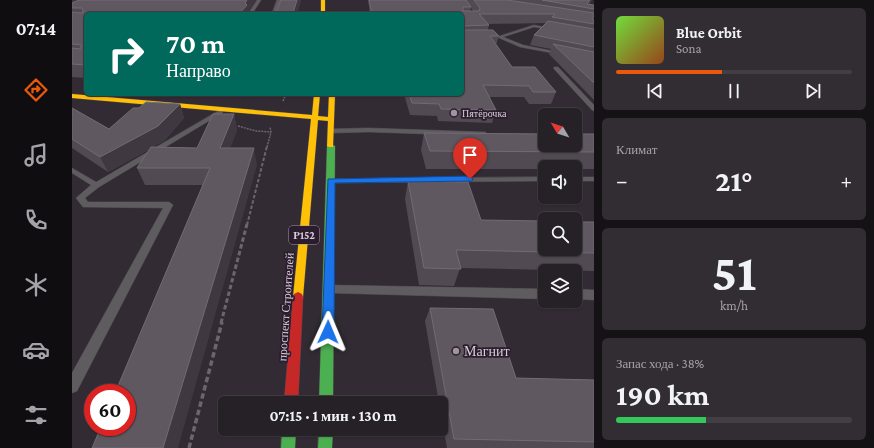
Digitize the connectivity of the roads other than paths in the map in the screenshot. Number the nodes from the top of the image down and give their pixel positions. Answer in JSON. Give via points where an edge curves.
{"nodes":[{"id":1,"x":259,"y":0,"type":"edge"},
{"id":2,"x":278,"y":0,"type":"edge"},
{"id":3,"x":324,"y":0,"type":"edge"},
{"id":4,"x":332,"y":0,"type":"edge"},
{"id":5,"x":251,"y":12,"type":"edge"},
{"id":6,"x":275,"y":12,"type":"edge"},
{"id":7,"x":323,"y":12,"type":"edge"},
{"id":8,"x":333,"y":12,"type":"edge"},
{"id":9,"x":557,"y":30,"type":"edge"},
{"id":10,"x":498,"y":37,"type":"junction"},
{"id":11,"x":491,"y":38,"type":"edge"},
{"id":12,"x":565,"y":55,"type":"edge"},
{"id":13,"x":556,"y":68,"type":"dead end"},
{"id":14,"x":72,"y":96,"type":"edge"},
{"id":15,"x":96,"y":96,"type":"edge"},
{"id":16,"x":317,"y":96,"type":"edge"},
{"id":17,"x":332,"y":96,"type":"edge"},
{"id":18,"x":594,"y":109,"type":"edge"},
{"id":19,"x":222,"y":110,"type":"junction"},
{"id":20,"x":314,"y":118,"type":"junction"},
{"id":21,"x":332,"y":119,"type":"junction"},
{"id":22,"x":332,"y":131,"type":"junction"},
{"id":23,"x":491,"y":134,"type":"edge"},
{"id":24,"x":72,"y":170,"type":"edge"},
{"id":25,"x":538,"y":179,"type":"edge"},
{"id":26,"x":582,"y":179,"type":"edge"},
{"id":27,"x":594,"y":179,"type":"edge"},
{"id":28,"x":331,"y":181,"type":"junction"},
{"id":29,"x":96,"y":185,"type":"junction"},
{"id":30,"x":329,"y":289,"type":"junction"},
{"id":31,"x":538,"y":294,"type":"edge"},
{"id":32,"x":582,"y":294,"type":"edge"},
{"id":33,"x":594,"y":295,"type":"edge"},
{"id":34,"x":72,"y":386,"type":"edge"},
{"id":35,"x":291,"y":396,"type":"edge"},
{"id":36,"x":326,"y":396,"type":"edge"},
{"id":37,"x":289,"y":436,"type":"edge"},
{"id":38,"x":326,"y":436,"type":"edge"},
{"id":39,"x":288,"y":448,"type":"edge"},
{"id":40,"x":325,"y":448,"type":"edge"}],
"edges":[{"from":1,"to":5,"type":"lane"},
{"from":2,"to":6,"type":"lane"},
{"from":3,"to":7,"type":"main road"},
{"from":4,"to":8,"type":"main road"},
{"from":9,"to":10,"type":"lane","via":[[534,26]]},
{"from":10,"to":11,"type":"lane"},
{"from":10,"to":12,"type":"lane","via":[[522,46]]},
{"from":13,"to":18,"type":"lane"},
{"from":14,"to":15,"type":"main road"},
{"from":15,"to":19,"type":"main road"},
{"from":16,"to":20,"type":"main road","name":"проспект Строителей","number":"Р152"},
{"from":17,"to":21,"type":"main road","number":"Р152"},
{"from":19,"to":20,"type":"main road"},
{"from":19,"to":29,"type":"lane"},
{"from":20,"to":21,"type":"main road"},
{"from":20,"to":35,"type":"main road","name":"проспект Строителей","number":"Р152"},
{"from":21,"to":22,"type":"main road","number":"Р152"},
{"from":22,"to":23,"type":"lane"},
{"from":22,"to":28,"type":"main road","number":"Р152"},
{"from":24,"to":29,"type":"lane"},
{"from":25,"to":28,"type":"lane"},
{"from":26,"to":27,"type":"lane"},
{"from":28,"to":30,"type":"main road","number":"Р152"},
{"from":29,"to":34,"type":"lane","via":[[80,198],[86,205],[169,205]]},
{"from":30,"to":31,"type":"lane"},
{"from":30,"to":36,"type":"main road","number":"Р152"},
{"from":32,"to":33,"type":"lane"},
{"from":37,"to":39,"type":"main road"},
{"from":38,"to":40,"type":"main road"}]}
